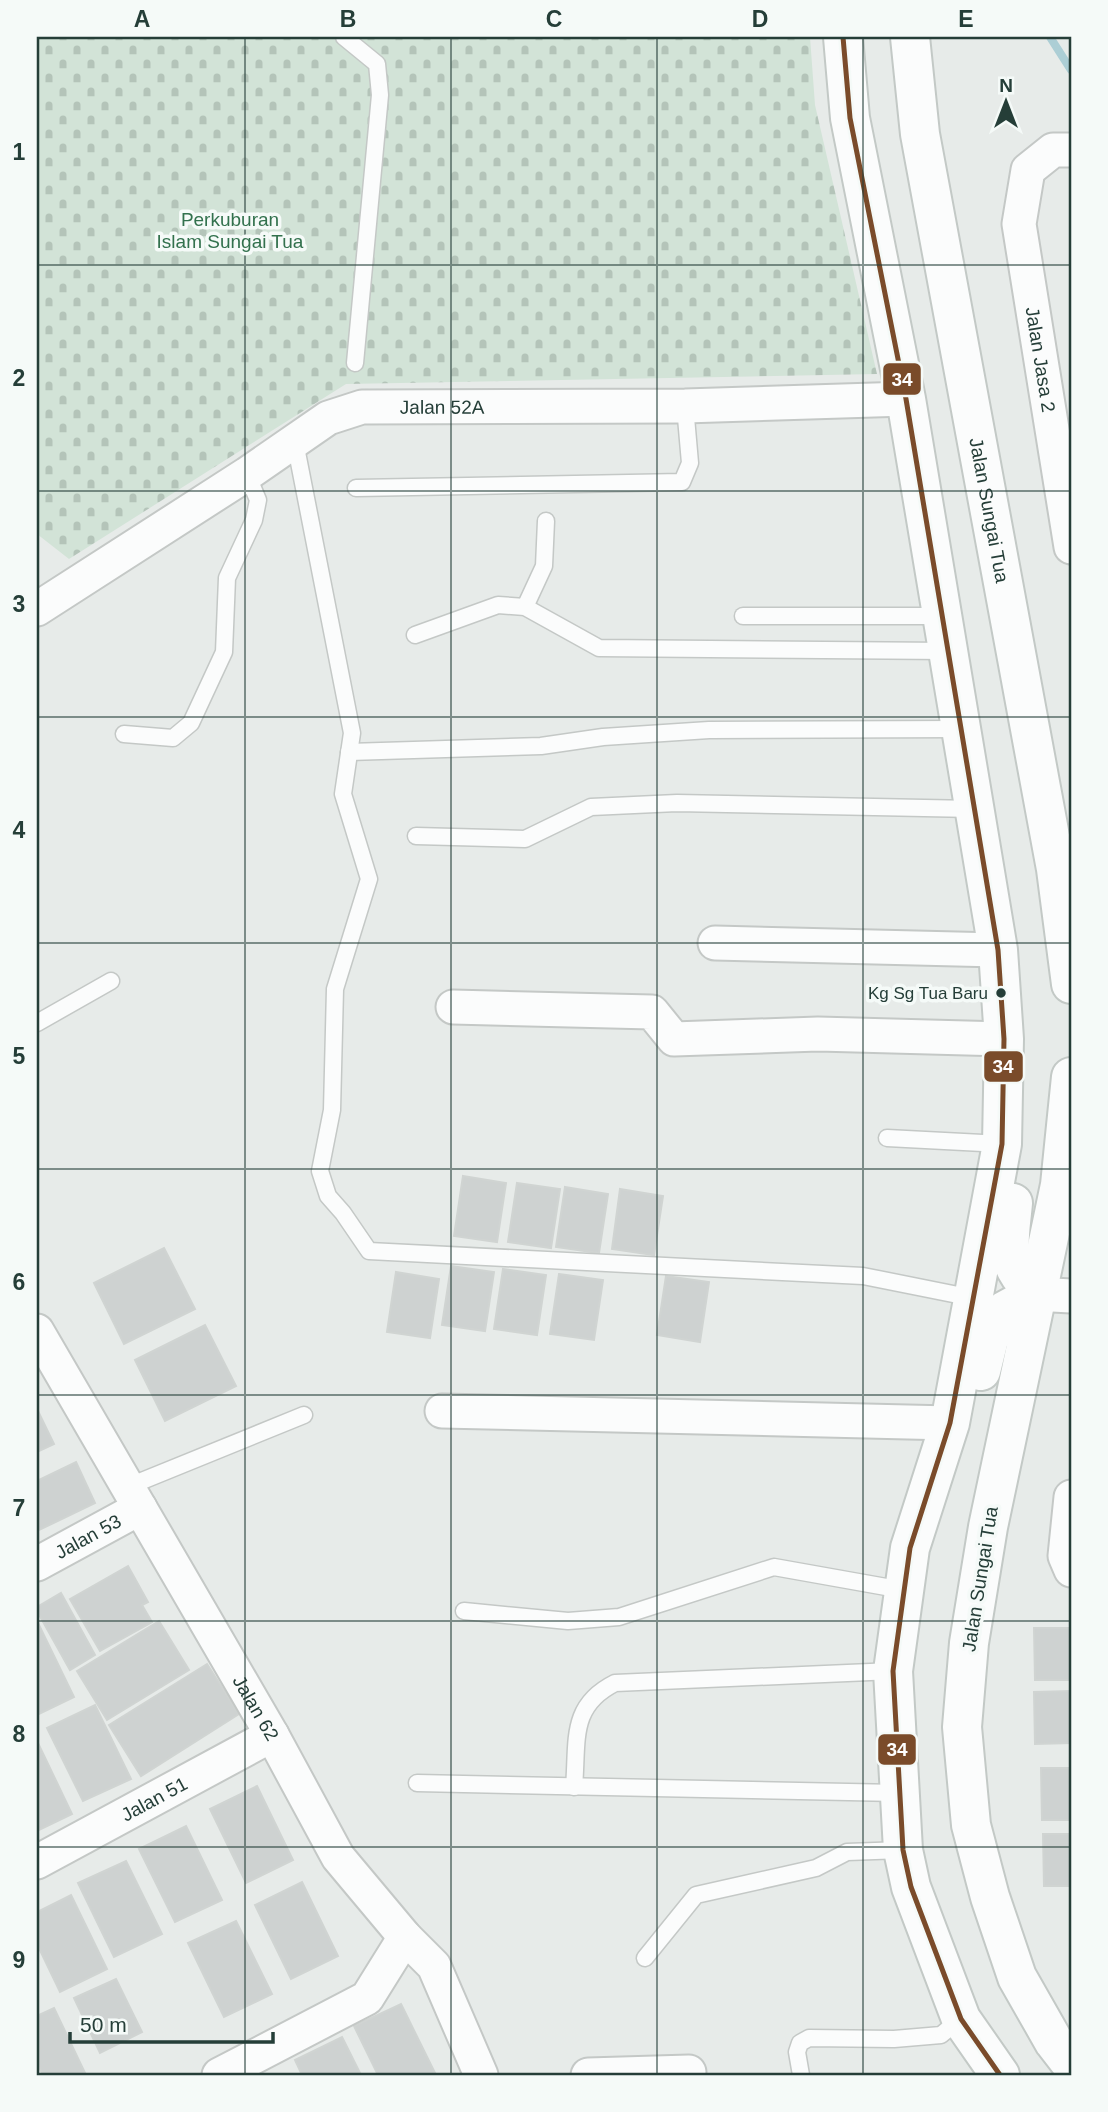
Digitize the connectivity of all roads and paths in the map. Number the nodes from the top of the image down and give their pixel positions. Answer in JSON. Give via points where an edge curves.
{"nodes":[{"id":1,"x":344,"y":37,"type":"edge"},
{"id":2,"x":843,"y":37,"type":"edge"},
{"id":3,"x":910,"y":37,"type":"edge"},
{"id":4,"x":1071,"y":150,"type":"edge"},
{"id":5,"x":355,"y":363,"type":"dead end"},
{"id":6,"x":906,"y":398,"type":"junction"},
{"id":7,"x":685,"y":406,"type":"junction"},
{"id":8,"x":295,"y":442,"type":"junction"},
{"id":9,"x":247,"y":474,"type":"junction"},
{"id":10,"x":356,"y":488,"type":"dead end"},
{"id":11,"x":546,"y":520,"type":"dead end"},
{"id":12,"x":1071,"y":547,"type":"edge"},
{"id":13,"x":525,"y":607,"type":"junction"},
{"id":14,"x":37,"y":609,"type":"edge"},
{"id":15,"x":743,"y":616,"type":"dead end"},
{"id":16,"x":945,"y":633,"type":"junction"},
{"id":17,"x":415,"y":635,"type":"dead end"},
{"id":18,"x":959,"y":729,"type":"junction"},
{"id":19,"x":124,"y":734,"type":"dead end"},
{"id":20,"x":349,"y":751,"type":"junction"},
{"id":21,"x":974,"y":809,"type":"junction"},
{"id":22,"x":416,"y":836,"type":"dead end"},
{"id":23,"x":715,"y":943,"type":"dead end"},
{"id":24,"x":998,"y":950,"type":"junction"},
{"id":25,"x":111,"y":981,"type":"dead end"},
{"id":26,"x":1071,"y":984,"type":"edge"},
{"id":27,"x":453,"y":1007,"type":"dead end"},
{"id":28,"x":37,"y":1023,"type":"edge"},
{"id":29,"x":1004,"y":1057,"type":"junction"},
{"id":30,"x":1071,"y":1077,"type":"edge"},
{"id":31,"x":887,"y":1138,"type":"dead end"},
{"id":32,"x":1002,"y":1144,"type":"junction"},
{"id":33,"x":1053,"y":1295,"type":"edge"},
{"id":34,"x":975,"y":1299,"type":"junction"},
{"id":35,"x":37,"y":1331,"type":"edge"},
{"id":36,"x":442,"y":1411,"type":"dead end"},
{"id":37,"x":304,"y":1415,"type":"dead end"},
{"id":38,"x":950,"y":1423,"type":"junction"},
{"id":39,"x":134,"y":1497,"type":"junction"},
{"id":40,"x":1071,"y":1497,"type":"edge"},
{"id":41,"x":910,"y":1548,"type":"junction"},
{"id":42,"x":1068,"y":1563,"type":"edge"},
{"id":43,"x":37,"y":1564,"type":"edge"},
{"id":44,"x":903,"y":1590,"type":"junction"},
{"id":45,"x":464,"y":1611,"type":"dead end"},
{"id":46,"x":893,"y":1671,"type":"junction"},
{"id":47,"x":272,"y":1735,"type":"junction"},
{"id":48,"x":417,"y":1783,"type":"dead end"},
{"id":49,"x":574,"y":1787,"type":"junction"},
{"id":50,"x":898,"y":1793,"type":"junction"},
{"id":51,"x":903,"y":1850,"type":"junction"},
{"id":52,"x":37,"y":1862,"type":"edge"},
{"id":53,"x":405,"y":1937,"type":"junction"},
{"id":54,"x":645,"y":1958,"type":"dead end"},
{"id":55,"x":961,"y":2019,"type":"junction"},
{"id":56,"x":1071,"y":2064,"type":"edge"},
{"id":57,"x":689,"y":2072,"type":"dead end"},
{"id":58,"x":219,"y":2075,"type":"edge"},
{"id":59,"x":481,"y":2075,"type":"edge"},
{"id":60,"x":588,"y":2075,"type":"edge"},
{"id":61,"x":801,"y":2075,"type":"edge"},
{"id":62,"x":1000,"y":2075,"type":"edge"}],
"edges":[{"from":1,"to":5,"type":"lane","via":[[377,64],[380,95]]},
{"from":2,"to":6,"type":"main road","via":[[850,118]]},
{"from":3,"to":26,"type":"main road","name":"Jalan Sungai Tua","via":[[920,134],[1054,856]]},
{"from":4,"to":12,"type":"street","name":"Jalan Jasa 2","via":[[1053,150],[1028,170],[1019,225]]},
{"from":6,"to":7,"type":"street","name":"Jalan 52A"},
{"from":6,"to":16,"type":"main road"},
{"from":7,"to":8,"type":"street","name":"Jalan 52A","via":[[362,408],[328,418]]},
{"from":7,"to":10,"type":"lane","via":[[690,463],[682,482]]},
{"from":8,"to":9,"type":"street","name":"Jalan 52A"},
{"from":8,"to":20,"type":"lane","via":[[352,733]]},
{"from":9,"to":14,"type":"street","name":"Jalan 52A"},
{"from":9,"to":19,"type":"lane","via":[[258,500],[254,520],[227,578],[224,652],[216,673],[191,723],[173,738]]},
{"from":11,"to":13,"type":"lane","via":[[544,566]]},
{"from":13,"to":16,"type":"lane","via":[[600,648]]},
{"from":13,"to":17,"type":"lane","via":[[499,605]]},
{"from":15,"to":16,"type":"lane"},
{"from":16,"to":18,"type":"main road"},
{"from":18,"to":20,"type":"lane","via":[[709,730],[541,746]]},
{"from":18,"to":21,"type":"main road"},
{"from":20,"to":34,"type":"lane","via":[[342,794],[369,879],[335,989],[332,1110],[320,1171],[328,1196],[369,1251],[863,1276]]},
{"from":21,"to":22,"type":"lane","via":[[677,803],[591,807],[525,839]]},
{"from":21,"to":24,"type":"main road"},
{"from":23,"to":24,"type":"street"},
{"from":24,"to":29,"type":"main road"},
{"from":25,"to":28,"type":"lane"},
{"from":27,"to":29,"type":"street","via":[[652,1012],[674,1039],[818,1034]]},
{"from":29,"to":32,"type":"main road"},
{"from":29,"to":33,"type":"main road","via":[[1019,1133],[1009,1252],[1016,1274]]},
{"from":30,"to":33,"type":"main road","name":"Jalan Sungai Tua"},
{"from":31,"to":32,"type":"lane"},
{"from":32,"to":34,"type":"main road"},
{"from":33,"to":41,"type":"main road","via":[[1004,1311],[989,1339],[949,1495]]},
{"from":33,"to":56,"type":"main road","name":"Jalan Sungai Tua","via":[[983,1552],[962,1727],[971,1825],[990,1898],[1017,1977]]},
{"from":34,"to":38,"type":"main road"},
{"from":35,"to":39,"type":"street","name":"Jalan 62"},
{"from":36,"to":38,"type":"street"},
{"from":37,"to":39,"type":"lane"},
{"from":38,"to":41,"type":"main road"},
{"from":39,"to":43,"type":"street","name":"Jalan 53"},
{"from":39,"to":47,"type":"street","name":"Jalan 62"},
{"from":40,"to":42,"type":"street"},
{"from":41,"to":44,"type":"main road"},
{"from":44,"to":45,"type":"lane","via":[[774,1567],[619,1617],[568,1621]]},
{"from":44,"to":46,"type":"main road"},
{"from":46,"to":49,"type":"lane","via":[[615,1683],[593,1695],[583,1708]]},
{"from":46,"to":50,"type":"main road"},
{"from":47,"to":52,"type":"street","name":"Jalan 51"},
{"from":47,"to":53,"type":"street","name":"Jalan 62","via":[[338,1857]]},
{"from":48,"to":49,"type":"lane"},
{"from":49,"to":50,"type":"lane"},
{"from":50,"to":51,"type":"main road"},
{"from":51,"to":54,"type":"lane","via":[[846,1852],[816,1868],[696,1895]]},
{"from":51,"to":55,"type":"main road","via":[[911,1887]]},
{"from":53,"to":58,"type":"street","via":[[367,1998]]},
{"from":53,"to":59,"type":"street","name":"Jalan 62","via":[[434,1966]]},
{"from":55,"to":61,"type":"lane","via":[[941,2035],[809,2038],[800,2043],[797,2052]]},
{"from":55,"to":62,"type":"main road"},
{"from":57,"to":60,"type":"street"}]}
